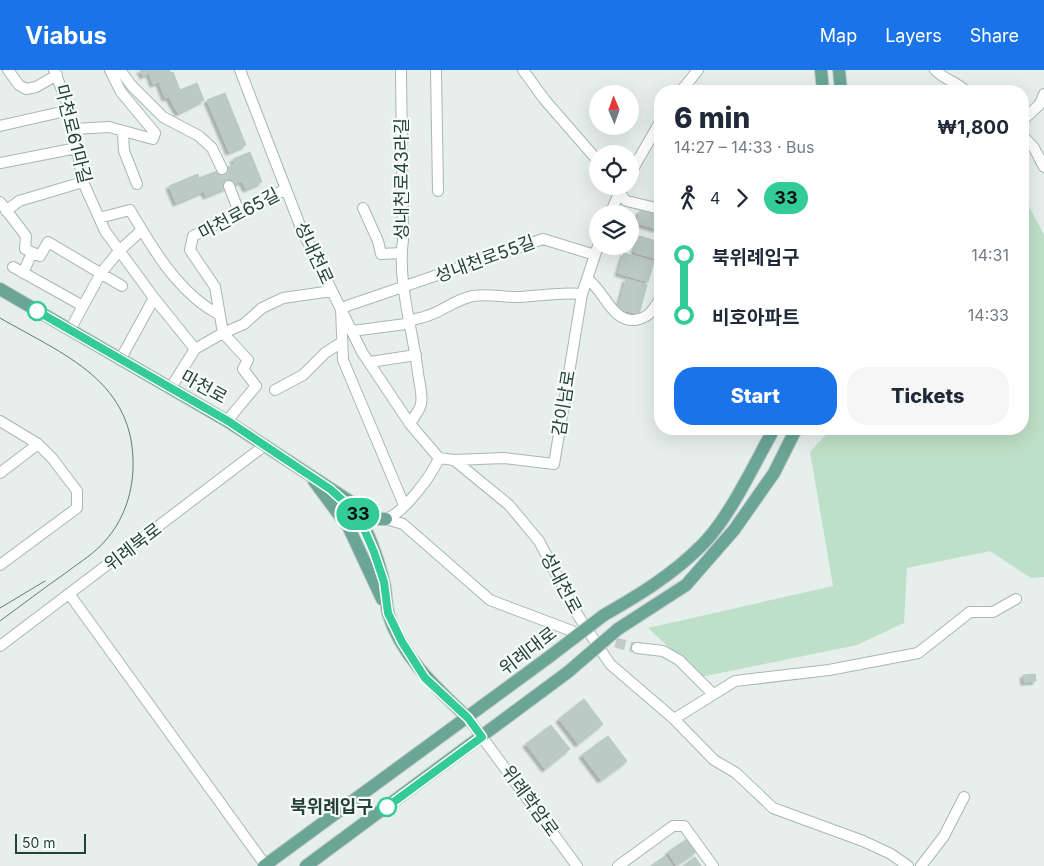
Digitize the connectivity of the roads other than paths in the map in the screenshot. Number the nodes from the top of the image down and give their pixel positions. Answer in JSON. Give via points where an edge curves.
{"nodes":[{"id":1,"x":8,"y":70,"type":"edge"},
{"id":2,"x":110,"y":70,"type":"edge"},
{"id":3,"x":120,"y":70,"type":"edge"},
{"id":4,"x":240,"y":70,"type":"edge"},
{"id":5,"x":401,"y":70,"type":"edge"},
{"id":6,"x":436,"y":70,"type":"edge"},
{"id":7,"x":523,"y":70,"type":"edge"},
{"id":8,"x":698,"y":70,"type":"edge"},
{"id":9,"x":821,"y":70,"type":"edge"},
{"id":10,"x":839,"y":70,"type":"edge"},
{"id":11,"x":935,"y":70,"type":"edge"},
{"id":12,"x":56,"y":72,"type":"edge"},
{"id":13,"x":686,"y":85,"type":"edge"},
{"id":14,"x":822,"y":85,"type":"edge"},
{"id":15,"x":840,"y":85,"type":"edge"},
{"id":16,"x":958,"y":85,"type":"edge"},
{"id":17,"x":1044,"y":94,"type":"edge"},
{"id":18,"x":70,"y":110,"type":"junction"},
{"id":19,"x":1029,"y":114,"type":"edge"},
{"id":20,"x":0,"y":126,"type":"edge"},
{"id":21,"x":74,"y":129,"type":"junction"},
{"id":22,"x":654,"y":132,"type":"edge"},
{"id":23,"x":123,"y":133,"type":"junction"},
{"id":24,"x":1029,"y":143,"type":"edge"},
{"id":25,"x":77,"y":148,"type":"junction"},
{"id":26,"x":589,"y":152,"type":"edge"},
{"id":27,"x":639,"y":158,"type":"edge"},
{"id":28,"x":0,"y":162,"type":"edge"},
{"id":29,"x":1044,"y":168,"type":"edge"},
{"id":30,"x":222,"y":169,"type":"tunnel mouth"},
{"id":31,"x":83,"y":182,"type":"junction"},
{"id":32,"x":137,"y":184,"type":"dead end"},
{"id":33,"x":229,"y":186,"type":"tunnel mouth"},
{"id":34,"x":286,"y":189,"type":"junction"},
{"id":35,"x":438,"y":191,"type":"dead end"},
{"id":36,"x":622,"y":195,"type":"edge"},
{"id":37,"x":3,"y":207,"type":"edge"},
{"id":38,"x":363,"y":208,"type":"dead end"},
{"id":39,"x":654,"y":208,"type":"edge"},
{"id":40,"x":239,"y":212,"type":"junction"},
{"id":41,"x":99,"y":218,"type":"junction"},
{"id":42,"x":142,"y":230,"type":"junction"},
{"id":43,"x":589,"y":249,"type":"edge"},
{"id":44,"x":120,"y":250,"type":"junction"},
{"id":45,"x":32,"y":253,"type":"junction"},
{"id":46,"x":401,"y":253,"type":"junction"},
{"id":47,"x":595,"y":255,"type":"edge"},
{"id":48,"x":13,"y":267,"type":"dead end"},
{"id":49,"x":101,"y":272,"type":"junction"},
{"id":50,"x":24,"y":273,"type":"junction"},
{"id":51,"x":587,"y":279,"type":"junction"},
{"id":52,"x":122,"y":286,"type":"dead end"},
{"id":53,"x":404,"y":288,"type":"junction"},
{"id":54,"x":0,"y":289,"type":"edge"},
{"id":55,"x":332,"y":291,"type":"junction"},
{"id":56,"x":582,"y":294,"type":"junction"},
{"id":57,"x":154,"y":298,"type":"junction"},
{"id":58,"x":82,"y":306,"type":"junction"},
{"id":59,"x":340,"y":308,"type":"junction"},
{"id":60,"x":654,"y":308,"type":"edge"},
{"id":61,"x":220,"y":315,"type":"junction"},
{"id":62,"x":410,"y":320,"type":"junction"},
{"id":63,"x":70,"y":330,"type":"junction"},
{"id":64,"x":352,"y":331,"type":"junction"},
{"id":65,"x":223,"y":333,"type":"junction"},
{"id":66,"x":342,"y":342,"type":"junction"},
{"id":67,"x":195,"y":349,"type":"junction"},
{"id":68,"x":416,"y":355,"type":"junction"},
{"id":69,"x":120,"y":360,"type":"junction"},
{"id":70,"x":370,"y":362,"type":"junction"},
{"id":71,"x":170,"y":389,"type":"junction"},
{"id":72,"x":274,"y":390,"type":"dead end"},
{"id":73,"x":0,"y":421,"type":"edge"},
{"id":74,"x":228,"y":421,"type":"junction"},
{"id":75,"x":410,"y":424,"type":"junction"},
{"id":76,"x":771,"y":435,"type":"edge"},
{"id":77,"x":793,"y":435,"type":"edge"},
{"id":78,"x":38,"y":444,"type":"junction"},
{"id":79,"x":264,"y":446,"type":"junction"},
{"id":80,"x":439,"y":458,"type":"junction"},
{"id":81,"x":454,"y":460,"type":"junction"},
{"id":82,"x":0,"y":473,"type":"edge"},
{"id":83,"x":311,"y":477,"type":"junction"},
{"id":84,"x":330,"y":489,"type":"junction"},
{"id":85,"x":404,"y":505,"type":"junction"},
{"id":86,"x":386,"y":519,"type":"junction"},
{"id":87,"x":0,"y":565,"type":"edge"},
{"id":88,"x":70,"y":595,"type":"junction"},
{"id":89,"x":1016,"y":599,"type":"dead end"},
{"id":90,"x":388,"y":613,"type":"junction"},
{"id":91,"x":572,"y":631,"type":"dead end"},
{"id":92,"x":0,"y":646,"type":"edge"},
{"id":93,"x":637,"y":648,"type":"tunnel mouth"},
{"id":94,"x":713,"y":694,"type":"junction"},
{"id":95,"x":468,"y":718,"type":"junction"},
{"id":96,"x":674,"y":719,"type":"junction"},
{"id":97,"x":482,"y":737,"type":"junction"},
{"id":98,"x":964,"y":798,"type":"dead end"},
{"id":99,"x":626,"y":864,"type":"edge"},
{"id":100,"x":265,"y":866,"type":"edge"},
{"id":101,"x":306,"y":866,"type":"edge"},
{"id":102,"x":577,"y":866,"type":"edge"},
{"id":103,"x":713,"y":866,"type":"edge"},
{"id":104,"x":908,"y":866,"type":"edge"},
{"id":105,"x":921,"y":866,"type":"edge"}],
"edges":[{"from":1,"to":12,"type":"street","via":[[26,89],[36,87]]},
{"from":2,"to":23,"type":"street","via":[[121,92],[155,133],[153,139]]},
{"from":3,"to":30,"type":"street","via":[[163,117],[199,136],[212,148]]},
{"from":4,"to":34,"type":"street","name":"성내천로"},
{"from":5,"to":46,"type":"street","name":"성내천로43라길"},
{"from":6,"to":35,"type":"street"},
{"from":7,"to":26,"type":"street"},
{"from":8,"to":13,"type":"street"},
{"from":9,"to":14,"type":"main road"},
{"from":10,"to":15,"type":"main road"},
{"from":11,"to":16,"type":"street"},
{"from":12,"to":18,"type":"street","name":"마천로61마길"},
{"from":17,"to":19,"type":"street","via":[[1040,104]]},
{"from":18,"to":20,"type":"street"},
{"from":18,"to":21,"type":"street","name":"마천로61마길"},
{"from":21,"to":23,"type":"street","via":[[110,127]]},
{"from":21,"to":25,"type":"street","name":"마천로61마길"},
{"from":22,"to":27,"type":"street"},
{"from":23,"to":32,"type":"street","via":[[124,151]]},
{"from":24,"to":29,"type":"street"},
{"from":25,"to":28,"type":"street"},
{"from":25,"to":31,"type":"street","name":"마천로61마길"},
{"from":31,"to":37,"type":"street"},
{"from":31,"to":41,"type":"street","name":"마천로61마길"},
{"from":33,"to":40,"type":"street"},
{"from":34,"to":40,"type":"street","name":"마천로65길"},
{"from":34,"to":55,"type":"street","name":"성내천로"},
{"from":36,"to":39,"type":"street","via":[[630,202]]},
{"from":37,"to":45,"type":"street","via":[[26,236],[24,249]]},
{"from":38,"to":46,"type":"street","via":[[381,254]]},
{"from":40,"to":61,"type":"street","name":"마천로65길","via":[[193,236],[190,250],[215,287]]},
{"from":41,"to":42,"type":"street","via":[[130,210]]},
{"from":41,"to":44,"type":"street","name":"마천로61마길"},
{"from":42,"to":44,"type":"street"},
{"from":42,"to":61,"type":"street","via":[[159,258],[200,304]]},
{"from":43,"to":53,"type":"street","name":"성내천로55길","via":[[543,239]]},
{"from":44,"to":49,"type":"street"},
{"from":44,"to":57,"type":"street","name":"마천로61마길"},
{"from":45,"to":49,"type":"street","via":[[40,256],[48,242]]},
{"from":45,"to":50,"type":"street"},
{"from":46,"to":53,"type":"street","name":"성내천로43라길"},
{"from":47,"to":51,"type":"street","name":"감이남로"},
{"from":48,"to":50,"type":"street"},
{"from":49,"to":52,"type":"street"},
{"from":49,"to":58,"type":"street"},
{"from":50,"to":58,"type":"street"},
{"from":51,"to":56,"type":"street","name":"감이남로"},
{"from":51,"to":60,"type":"street","via":[[596,285],[622,318],[644,319]]},
{"from":53,"to":59,"type":"street","name":"성내천로55길"},
{"from":53,"to":62,"type":"street","via":[[402,292]]},
{"from":54,"to":63,"type":"main road","name":"마천로"},
{"from":55,"to":59,"type":"street","name":"성내천로"},
{"from":55,"to":65,"type":"street","via":[[283,298],[262,308],[244,324]]},
{"from":56,"to":62,"type":"street","via":[[473,296],[428,316]]},
{"from":56,"to":81,"type":"street","name":"감이남로","via":[[554,464],[504,458]]},
{"from":57,"to":67,"type":"street","name":"마천로61마길"},
{"from":57,"to":69,"type":"street"},
{"from":58,"to":63,"type":"street"},
{"from":59,"to":64,"type":"street","name":"성내천로"},
{"from":59,"to":66,"type":"street"},
{"from":61,"to":65,"type":"street","name":"마천로65길"},
{"from":62,"to":64,"type":"street","via":[[406,324]]},
{"from":62,"to":68,"type":"street"},
{"from":63,"to":69,"type":"main road","name":"마천로"},
{"from":64,"to":70,"type":"street","name":"성내천로"},
{"from":65,"to":67,"type":"street"},
{"from":65,"to":74,"type":"street","via":[[248,360],[243,369],[256,386]]},
{"from":66,"to":72,"type":"street","via":[[325,353],[303,375]]},
{"from":66,"to":85,"type":"street","via":[[344,360]]},
{"from":67,"to":71,"type":"street"},
{"from":68,"to":70,"type":"street"},
{"from":68,"to":75,"type":"street","via":[[422,404]]},
{"from":69,"to":71,"type":"main road","name":"마천로"},
{"from":70,"to":75,"type":"street","name":"성내천로"},
{"from":71,"to":74,"type":"main road","name":"마천로"},
{"from":73,"to":78,"type":"street"},
{"from":74,"to":79,"type":"main road","name":"마천로"},
{"from":75,"to":80,"type":"street","name":"성내천로"},
{"from":76,"to":95,"type":"main road","name":"위례대로","bridge":true,"via":[[732,503],[702,545],[656,585],[604,615]]},
{"from":77,"to":97,"type":"main road","bridge":true,"via":[[774,473],[734,530],[686,585],[618,629],[568,672]]},
{"from":78,"to":82,"type":"street"},
{"from":78,"to":87,"type":"street","via":[[77,491],[77,508]]},
{"from":79,"to":83,"type":"main road","name":"마천로"},
{"from":79,"to":88,"type":"street","name":"위례북로"},
{"from":80,"to":81,"type":"street"},
{"from":80,"to":85,"type":"street","via":[[434,471]]},
{"from":81,"to":96,"type":"street","name":"성내천로","via":[[509,505],[540,541],[591,636],[610,664]]},
{"from":83,"to":84,"type":"main road","name":"마천로"},
{"from":83,"to":90,"type":"main road","via":[[349,528]]},
{"from":84,"to":86,"type":"main road","name":"마천로","via":[[377,519]]},
{"from":84,"to":90,"type":"main road","via":[[357,513],[384,582]]},
{"from":85,"to":86,"type":"street","via":[[394,517]]},
{"from":86,"to":91,"type":"street","name":"성내천로","via":[[403,524],[490,600]]},
{"from":88,"to":92,"type":"street","name":"위례북로"},
{"from":88,"to":100,"type":"street"},
{"from":89,"to":94,"type":"street","via":[[993,612],[970,612],[918,653],[829,670],[735,681]]},
{"from":90,"to":95,"type":"main road","via":[[425,678]]},
{"from":93,"to":94,"type":"street","via":[[663,652],[679,660]]},
{"from":94,"to":96,"type":"street"},
{"from":95,"to":97,"type":"street","name":"위례학암로"},
{"from":95,"to":100,"type":"main road","name":"위례대로"},
{"from":96,"to":104,"type":"street","name":"성내천로","via":[[714,760],[736,773],[773,808],[863,841]]},
{"from":97,"to":101,"type":"main road"},
{"from":97,"to":102,"type":"street","name":"위례학암로"},
{"from":98,"to":105,"type":"street","via":[[944,836]]},
{"from":99,"to":103,"type":"street","via":[[673,826],[684,826]]}]}
